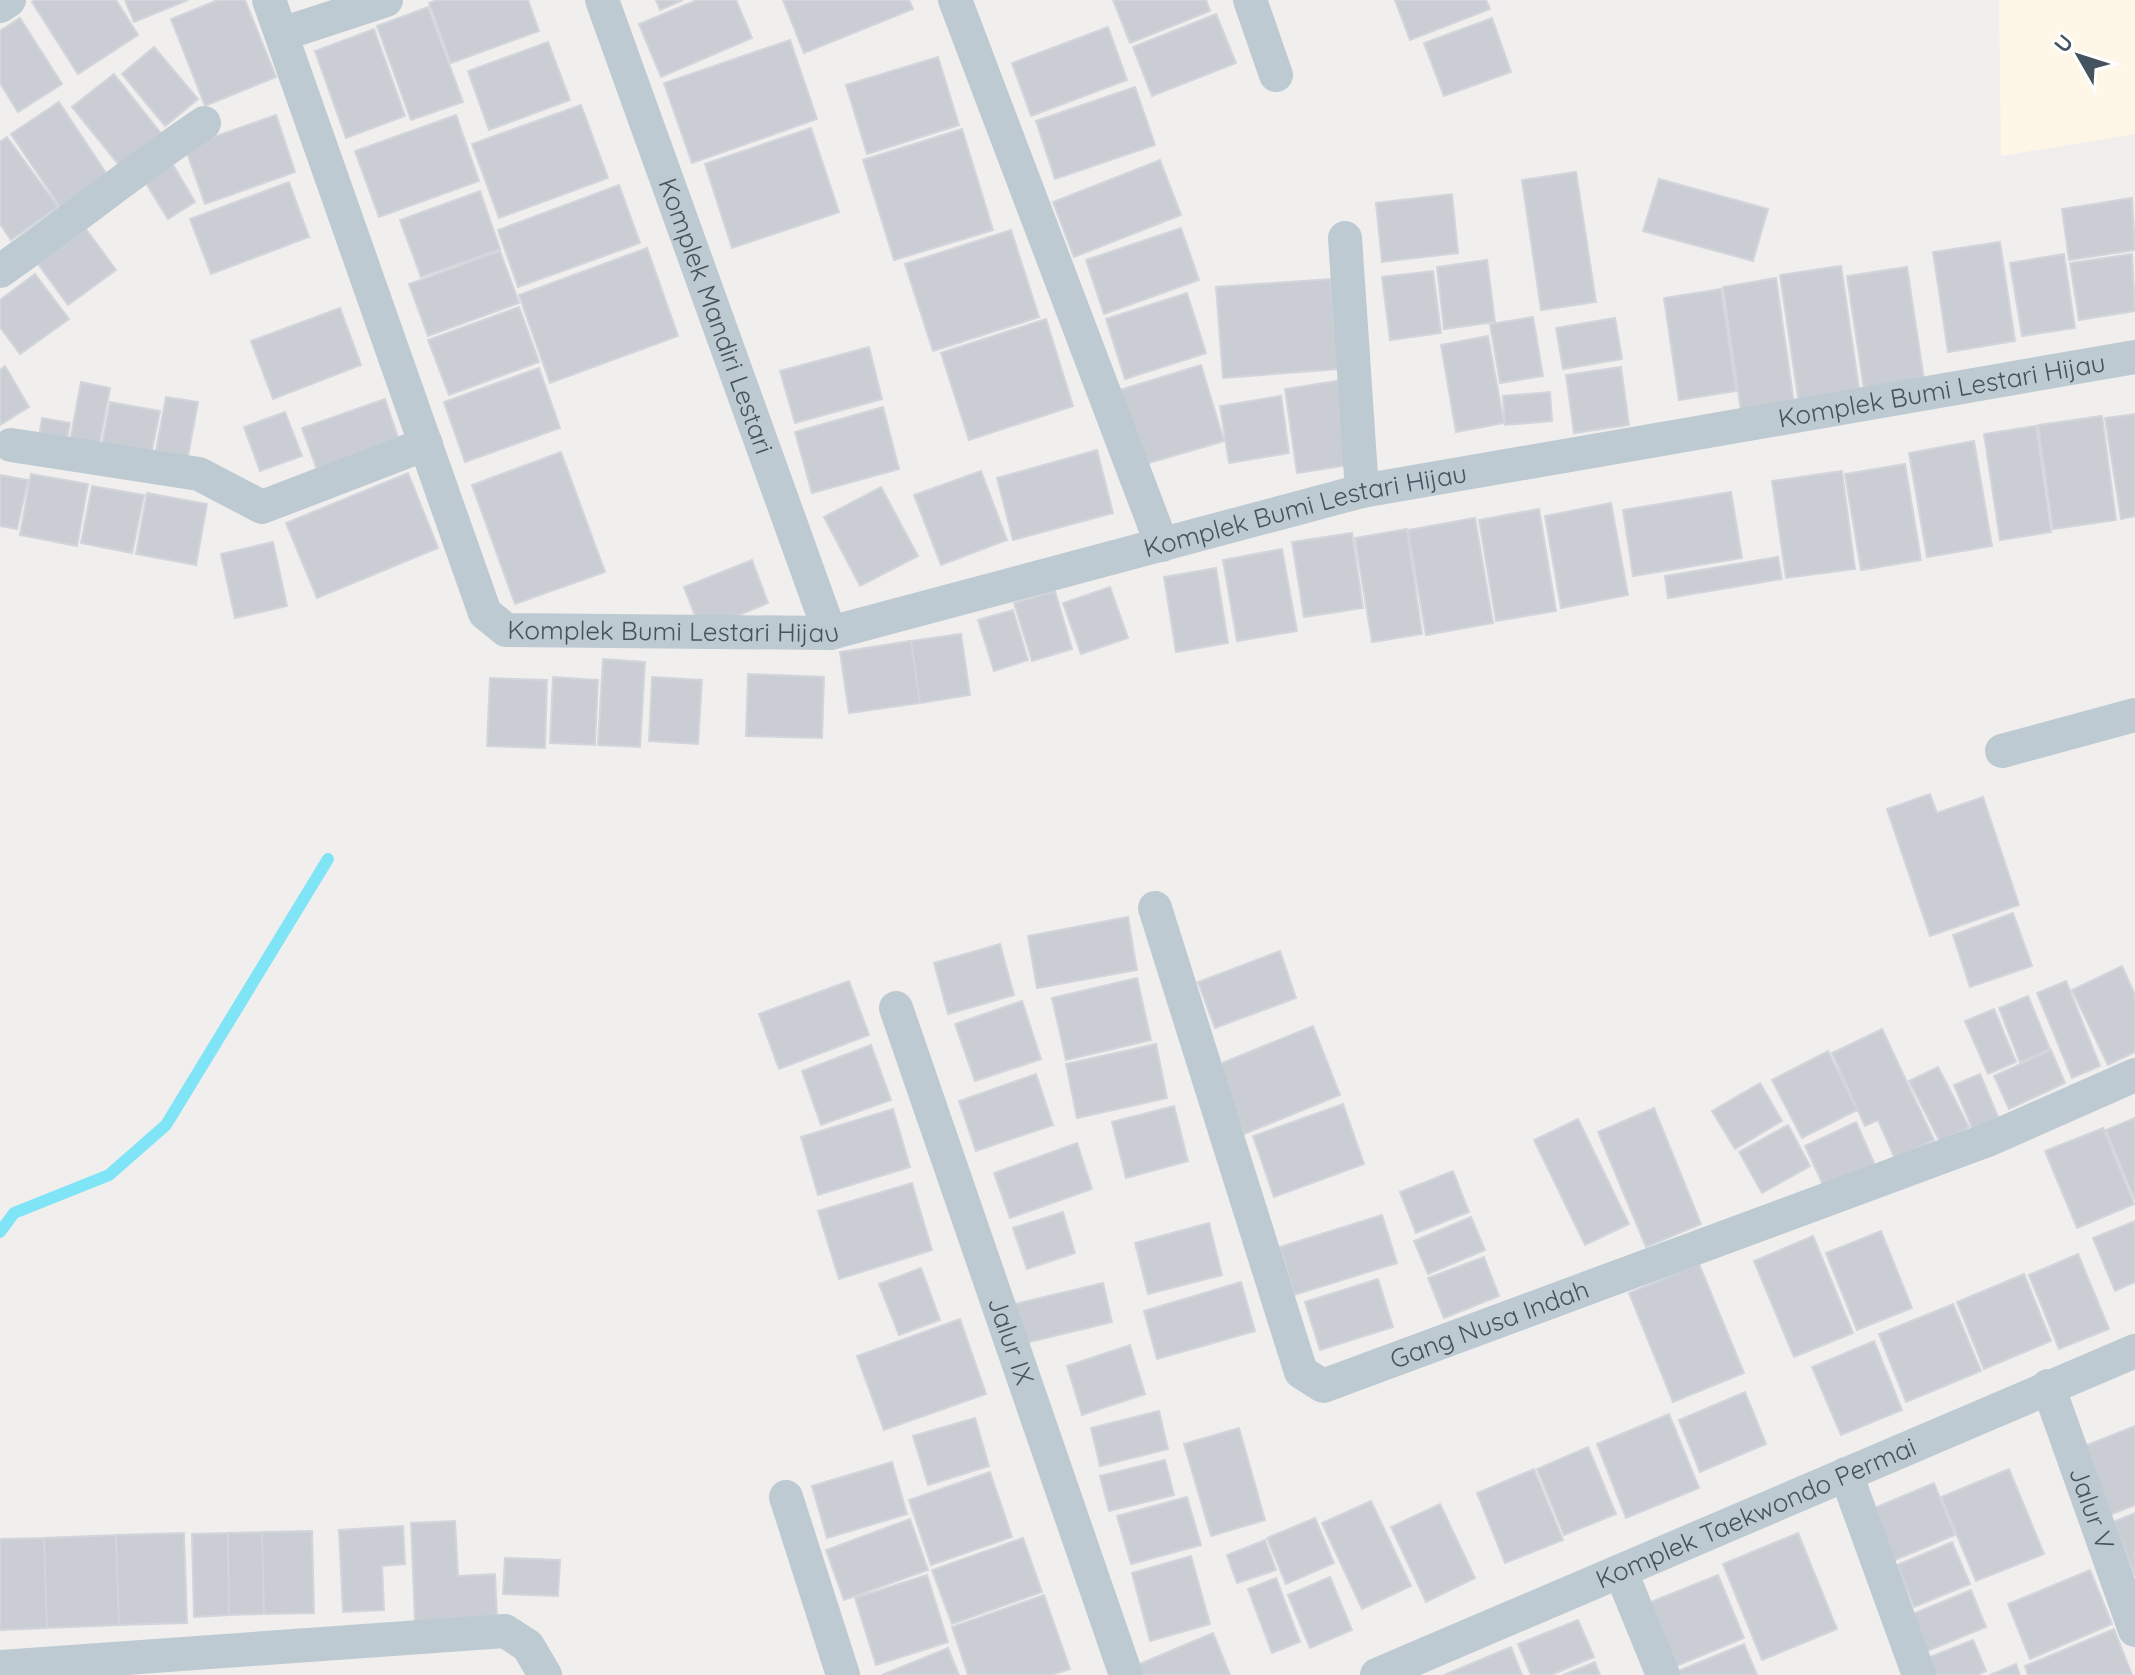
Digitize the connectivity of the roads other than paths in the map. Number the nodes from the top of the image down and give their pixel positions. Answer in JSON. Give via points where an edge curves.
{"nodes":[{"id":1,"x":9,"y":0,"type":"edge"},
{"id":2,"x":269,"y":0,"type":"edge"},
{"id":3,"x":386,"y":0,"type":"edge"},
{"id":4,"x":602,"y":0,"type":"edge"},
{"id":5,"x":955,"y":0,"type":"edge"},
{"id":6,"x":1250,"y":0,"type":"edge"},
{"id":7,"x":0,"y":6,"type":"edge"},
{"id":8,"x":282,"y":34,"type":"junction"},
{"id":9,"x":1276,"y":75,"type":"dead end"},
{"id":10,"x":204,"y":123,"type":"dead end"},
{"id":11,"x":1345,"y":238,"type":"dead end"},
{"id":12,"x":0,"y":271,"type":"edge"},
{"id":13,"x":2135,"y":357,"type":"edge"},
{"id":14,"x":426,"y":444,"type":"junction"},
{"id":15,"x":11,"y":445,"type":"dead end"},
{"id":16,"x":1362,"y":491,"type":"junction"},
{"id":17,"x":1162,"y":545,"type":"junction"},
{"id":18,"x":830,"y":633,"type":"junction"},
{"id":19,"x":2135,"y":715,"type":"edge"},
{"id":20,"x":2002,"y":751,"type":"dead end"},
{"id":21,"x":1155,"y":908,"type":"dead end"},
{"id":22,"x":896,"y":1008,"type":"dead end"},
{"id":23,"x":2135,"y":1075,"type":"edge"},
{"id":24,"x":2135,"y":1351,"type":"edge"},
{"id":25,"x":2048,"y":1386,"type":"junction"},
{"id":26,"x":1846,"y":1474,"type":"junction"},
{"id":27,"x":786,"y":1497,"type":"dead end"},
{"id":28,"x":1621,"y":1572,"type":"junction"},
{"id":29,"x":2135,"y":1628,"type":"edge"},
{"id":30,"x":0,"y":1667,"type":"edge"},
{"id":31,"x":1396,"y":1672,"type":"edge"},
{"id":32,"x":545,"y":1675,"type":"edge"},
{"id":33,"x":843,"y":1675,"type":"edge"},
{"id":34,"x":1126,"y":1675,"type":"edge"},
{"id":35,"x":1663,"y":1675,"type":"edge"},
{"id":36,"x":1919,"y":1675,"type":"edge"}],
"edges":[{"from":1,"to":7,"type":"street"},
{"from":2,"to":8,"type":"street"},
{"from":3,"to":8,"type":"street"},
{"from":4,"to":18,"type":"street","name":"Komplek Mandiri Lestari"},
{"from":5,"to":17,"type":"street"},
{"from":6,"to":9,"type":"street"},
{"from":8,"to":14,"type":"street"},
{"from":10,"to":12,"type":"street"},
{"from":11,"to":16,"type":"street"},
{"from":13,"to":16,"type":"street","name":"Komplek Bumi Lestari Hijau"},
{"from":14,"to":15,"type":"street","via":[[262,507],[199,474]]},
{"from":14,"to":18,"type":"street","name":"Komplek Bumi Lestari Hijau","via":[[485,613],[506,630]]},
{"from":16,"to":17,"type":"street","name":"Komplek Bumi Lestari Hijau"},
{"from":17,"to":18,"type":"street","name":"Komplek Bumi Lestari Hijau"},
{"from":19,"to":20,"type":"street"},
{"from":21,"to":23,"type":"street","name":"Gang Nusa Indah","via":[[1301,1372],[1323,1386],[1990,1139]]},
{"from":22,"to":34,"type":"street","name":"Jalur IX"},
{"from":24,"to":25,"type":"street","name":"Komplek Taekwondo Permai"},
{"from":25,"to":26,"type":"street","name":"Komplek Taekwondo Permai"},
{"from":25,"to":29,"type":"street","name":"Jalur V"},
{"from":26,"to":28,"type":"street","name":"Komplek Taekwondo Permai"},
{"from":26,"to":36,"type":"street"},
{"from":27,"to":33,"type":"street"},
{"from":28,"to":31,"type":"street","name":"Komplek Taekwondo Permai"},
{"from":28,"to":35,"type":"street"},
{"from":30,"to":32,"type":"street","via":[[505,1631],[528,1646]]}]}
